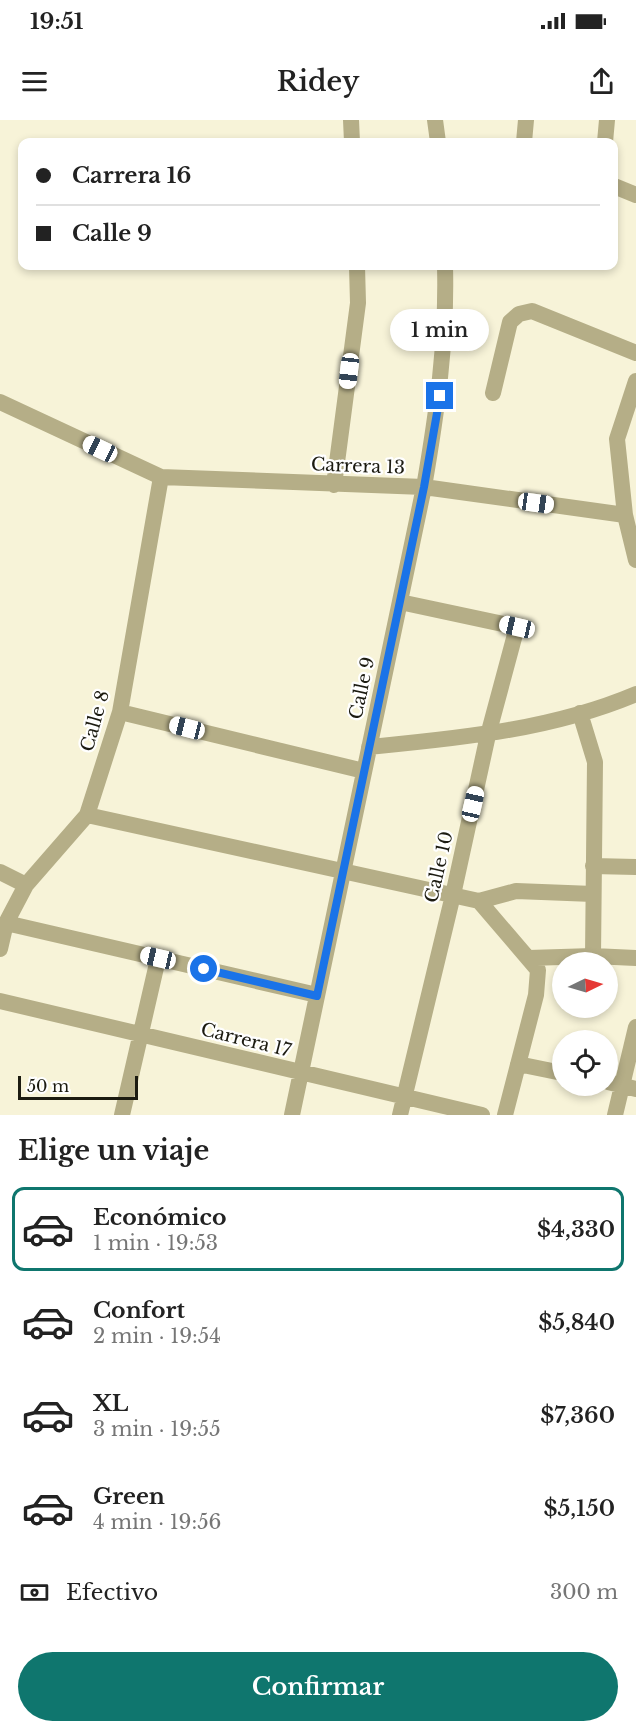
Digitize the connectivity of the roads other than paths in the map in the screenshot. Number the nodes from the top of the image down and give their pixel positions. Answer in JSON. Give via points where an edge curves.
{"nodes":[{"id":1,"x":351,"y":120,"type":"edge"},
{"id":2,"x":435,"y":120,"type":"edge"},
{"id":3,"x":526,"y":120,"type":"edge"},
{"id":4,"x":606,"y":120,"type":"edge"},
{"id":5,"x":352,"y":138,"type":"edge"},
{"id":6,"x":437,"y":138,"type":"edge"},
{"id":7,"x":524,"y":138,"type":"edge"},
{"id":8,"x":605,"y":138,"type":"edge"},
{"id":9,"x":618,"y":188,"type":"edge"},
{"id":10,"x":636,"y":195,"type":"edge"},
{"id":11,"x":357,"y":270,"type":"edge"},
{"id":12,"x":445,"y":270,"type":"edge"},
{"id":13,"x":636,"y":353,"type":"edge"},
{"id":14,"x":635,"y":387,"type":"edge"},
{"id":15,"x":494,"y":393,"type":"dead end"},
{"id":16,"x":0,"y":402,"type":"edge"},
{"id":17,"x":161,"y":477,"type":"junction"},
{"id":18,"x":334,"y":485,"type":"junction"},
{"id":19,"x":424,"y":487,"type":"junction"},
{"id":20,"x":625,"y":515,"type":"junction"},
{"id":21,"x":636,"y":560,"type":"edge"},
{"id":22,"x":400,"y":602,"type":"junction"},
{"id":23,"x":636,"y":694,"type":"edge"},
{"id":24,"x":120,"y":712,"type":"junction"},
{"id":25,"x":580,"y":713,"type":"junction"},
{"id":26,"x":488,"y":735,"type":"junction"},
{"id":27,"x":369,"y":747,"type":"junction"},
{"id":28,"x":364,"y":771,"type":"junction"},
{"id":29,"x":87,"y":815,"type":"junction"},
{"id":30,"x":593,"y":866,"type":"junction"},
{"id":31,"x":636,"y":867,"type":"edge"},
{"id":32,"x":344,"y":871,"type":"junction"},
{"id":33,"x":0,"y":872,"type":"edge"},
{"id":34,"x":26,"y":885,"type":"junction"},
{"id":35,"x":593,"y":894,"type":"junction"},
{"id":36,"x":453,"y":895,"type":"junction"},
{"id":37,"x":479,"y":901,"type":"junction"},
{"id":38,"x":6,"y":923,"type":"junction"},
{"id":39,"x":0,"y":949,"type":"edge"},
{"id":40,"x":593,"y":952,"type":"edge"},
{"id":41,"x":618,"y":957,"type":"edge"},
{"id":42,"x":158,"y":958,"type":"junction"},
{"id":43,"x":636,"y":958,"type":"edge"},
{"id":44,"x":552,"y":962,"type":"edge"},
{"id":45,"x":534,"y":964,"type":"junction"},
{"id":46,"x":317,"y":996,"type":"junction"},
{"id":47,"x":0,"y":1001,"type":"edge"},
{"id":48,"x":636,"y":1027,"type":"edge"},
{"id":49,"x":141,"y":1035,"type":"junction"},
{"id":50,"x":518,"y":1064,"type":"junction"},
{"id":51,"x":552,"y":1071,"type":"edge"},
{"id":52,"x":300,"y":1073,"type":"junction"},
{"id":53,"x":622,"y":1086,"type":"edge"},
{"id":54,"x":404,"y":1097,"type":"junction"},
{"id":55,"x":122,"y":1115,"type":"edge"},
{"id":56,"x":292,"y":1115,"type":"edge"},
{"id":57,"x":400,"y":1115,"type":"edge"},
{"id":58,"x":483,"y":1115,"type":"edge"},
{"id":59,"x":505,"y":1115,"type":"edge"},
{"id":60,"x":615,"y":1115,"type":"edge"}],
"edges":[{"from":1,"to":5,"type":"street"},
{"from":2,"to":6,"type":"street"},
{"from":3,"to":7,"type":"street"},
{"from":4,"to":8,"type":"street"},
{"from":9,"to":10,"type":"street"},
{"from":11,"to":18,"type":"street","via":[[358,303]]},
{"from":12,"to":19,"type":"street","name":"Calle 9","via":[[440,396]]},
{"from":13,"to":15,"type":"street","via":[[532,310],[510,322]]},
{"from":14,"to":20,"type":"street","via":[[616,439]]},
{"from":16,"to":17,"type":"street"},
{"from":17,"to":18,"type":"street","name":"Carrera 13"},
{"from":17,"to":24,"type":"street","name":"Calle 8"},
{"from":18,"to":19,"type":"street","name":"Carrera 13"},
{"from":19,"to":20,"type":"street","name":"Carrera 13"},
{"from":19,"to":22,"type":"street","name":"Calle 9"},
{"from":20,"to":21,"type":"street"},
{"from":22,"to":26,"type":"street","name":"Calle 10","via":[[517,627]]},
{"from":22,"to":27,"type":"street","name":"Calle 9"},
{"from":23,"to":25,"type":"street"},
{"from":24,"to":28,"type":"street"},
{"from":24,"to":29,"type":"street","name":"Calle 8"},
{"from":25,"to":26,"type":"street"},
{"from":25,"to":30,"type":"street","via":[[595,762]]},
{"from":26,"to":27,"type":"street"},
{"from":26,"to":36,"type":"street","name":"Calle 10"},
{"from":27,"to":28,"type":"street","name":"Calle 9"},
{"from":28,"to":32,"type":"street","name":"Calle 9"},
{"from":29,"to":32,"type":"street"},
{"from":29,"to":34,"type":"street","name":"Calle 8"},
{"from":30,"to":31,"type":"street"},
{"from":30,"to":35,"type":"street"},
{"from":32,"to":36,"type":"street"},
{"from":32,"to":46,"type":"street","name":"Calle 9"},
{"from":33,"to":34,"type":"street"},
{"from":34,"to":38,"type":"street","name":"Calle 8"},
{"from":35,"to":37,"type":"street","via":[[516,891]]},
{"from":35,"to":40,"type":"street"},
{"from":36,"to":37,"type":"street"},
{"from":36,"to":54,"type":"street","name":"Calle 10"},
{"from":37,"to":45,"type":"street"},
{"from":38,"to":39,"type":"street","name":"Calle 8"},
{"from":38,"to":42,"type":"street"},
{"from":41,"to":43,"type":"street"},
{"from":42,"to":46,"type":"street"},
{"from":42,"to":49,"type":"street"},
{"from":44,"to":45,"type":"street"},
{"from":45,"to":50,"type":"street","via":[[536,995]]},
{"from":46,"to":52,"type":"street","name":"Calle 9"},
{"from":47,"to":49,"type":"street","name":"Carrera 17"},
{"from":48,"to":53,"type":"street"},
{"from":49,"to":52,"type":"street","name":"Carrera 17"},
{"from":49,"to":55,"type":"street"},
{"from":50,"to":51,"type":"street"},
{"from":50,"to":59,"type":"street"},
{"from":52,"to":54,"type":"street","name":"Carrera 17"},
{"from":52,"to":56,"type":"street","name":"Calle 9"},
{"from":53,"to":60,"type":"street"},
{"from":54,"to":57,"type":"street","name":"Calle 10"},
{"from":54,"to":58,"type":"street","name":"Carrera 17"}]}
